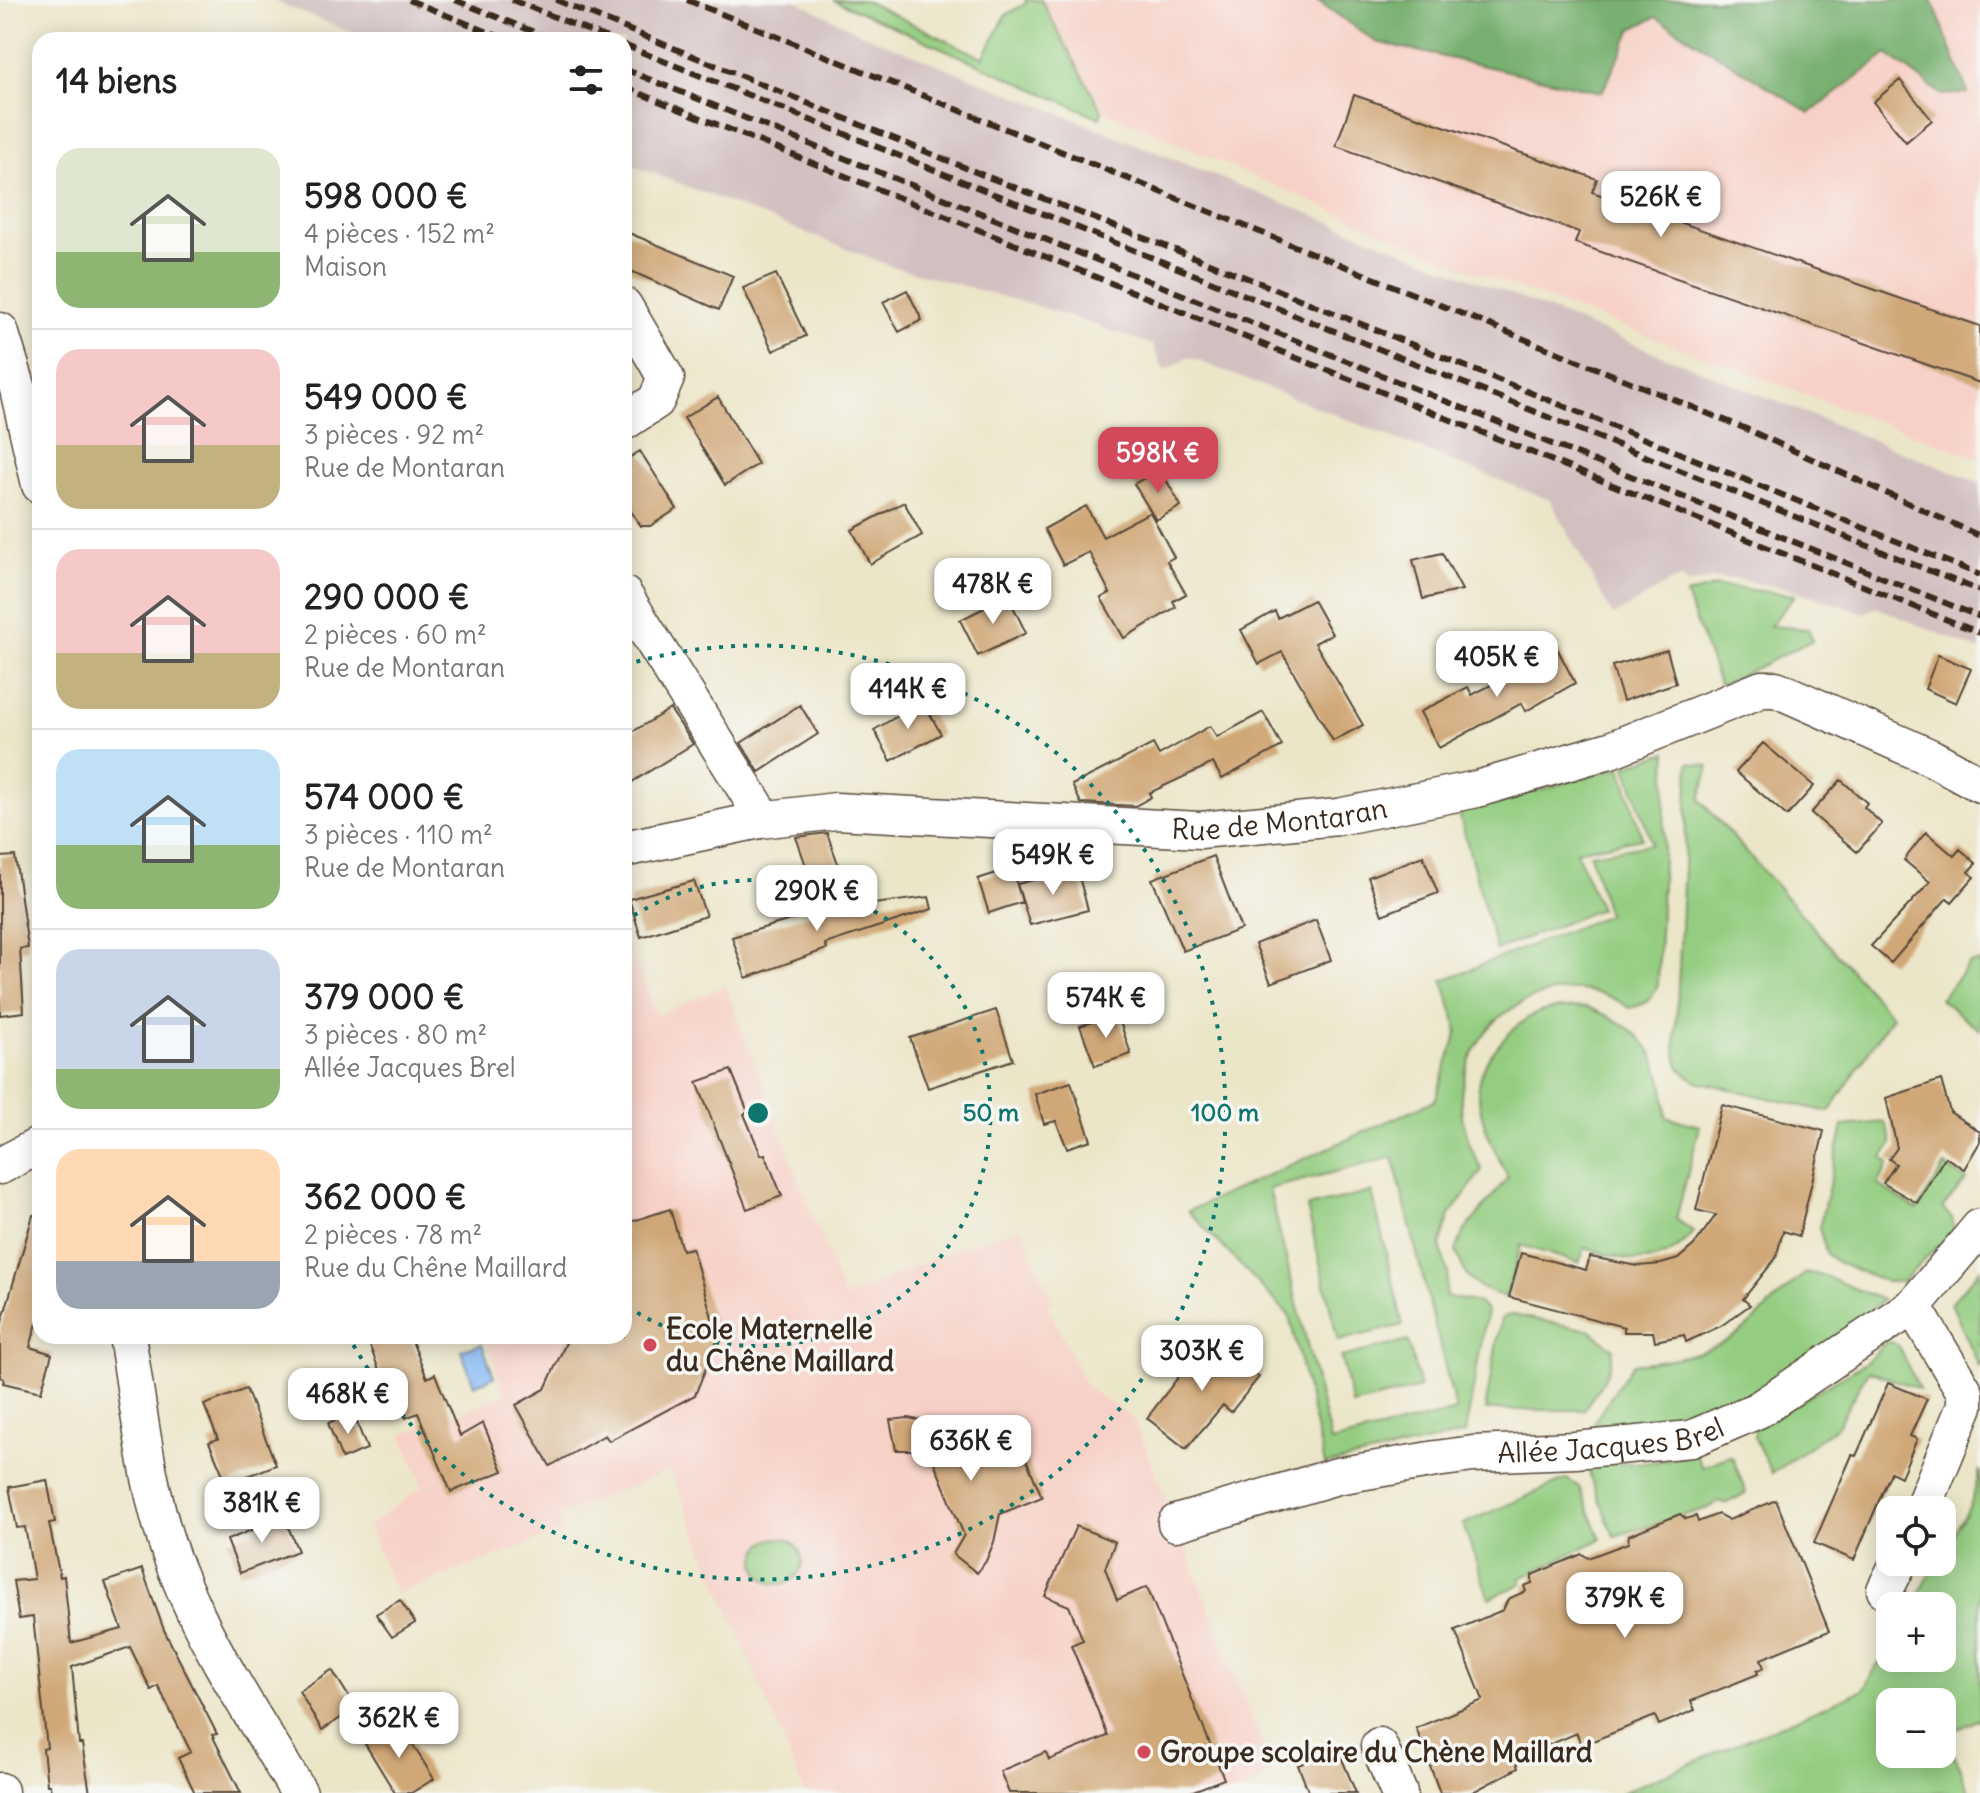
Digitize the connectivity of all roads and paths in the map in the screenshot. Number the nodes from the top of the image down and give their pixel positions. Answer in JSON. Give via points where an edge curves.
{"nodes":[{"id":1,"x":632,"y":320,"type":"edge"},
{"id":2,"x":0,"y":331,"type":"edge"},
{"id":3,"x":632,"y":417,"type":"edge"},
{"id":4,"x":32,"y":450,"type":"edge"},
{"id":5,"x":632,"y":608,"type":"edge"},
{"id":6,"x":1980,"y":784,"type":"edge"},
{"id":7,"x":760,"y":820,"type":"junction"},
{"id":8,"x":632,"y":847,"type":"edge"},
{"id":9,"x":32,"y":1149,"type":"edge"},
{"id":10,"x":0,"y":1166,"type":"edge"},
{"id":11,"x":1980,"y":1227,"type":"edge"},
{"id":12,"x":1913,"y":1306,"type":"junction"},
{"id":13,"x":128,"y":1344,"type":"edge"},
{"id":14,"x":1928,"y":1496,"type":"edge"},
{"id":15,"x":1176,"y":1523,"type":"dead end"},
{"id":16,"x":1379,"y":1746,"type":"dead end"},
{"id":17,"x":299,"y":1793,"type":"edge"},
{"id":18,"x":1399,"y":1793,"type":"edge"}],
"edges":[{"from":1,"to":3,"type":"street","via":[[666,378],[656,401]]},
{"from":2,"to":4,"type":"street"},
{"from":5,"to":7,"type":"street"},
{"from":6,"to":7,"type":"street","name":"Rue de Montaran","via":[[1776,689],[1762,689],[1610,750],[1492,785],[1338,817],[1200,830],[836,811]]},
{"from":7,"to":8,"type":"street","name":"Rue de Montaran"},
{"from":9,"to":10,"type":"street"},
{"from":11,"to":12,"type":"street","name":"Allée Jacques Brel"},
{"from":12,"to":14,"type":"street","via":[[1965,1392],[1965,1406]]},
{"from":12,"to":15,"type":"street","name":"Allée Jacques Brel","via":[[1758,1410],[1691,1439],[1422,1462],[1337,1476]]},
{"from":13,"to":17,"type":"street","via":[[154,1491],[175,1568],[210,1643]]},
{"from":16,"to":18,"type":"street"}]}
